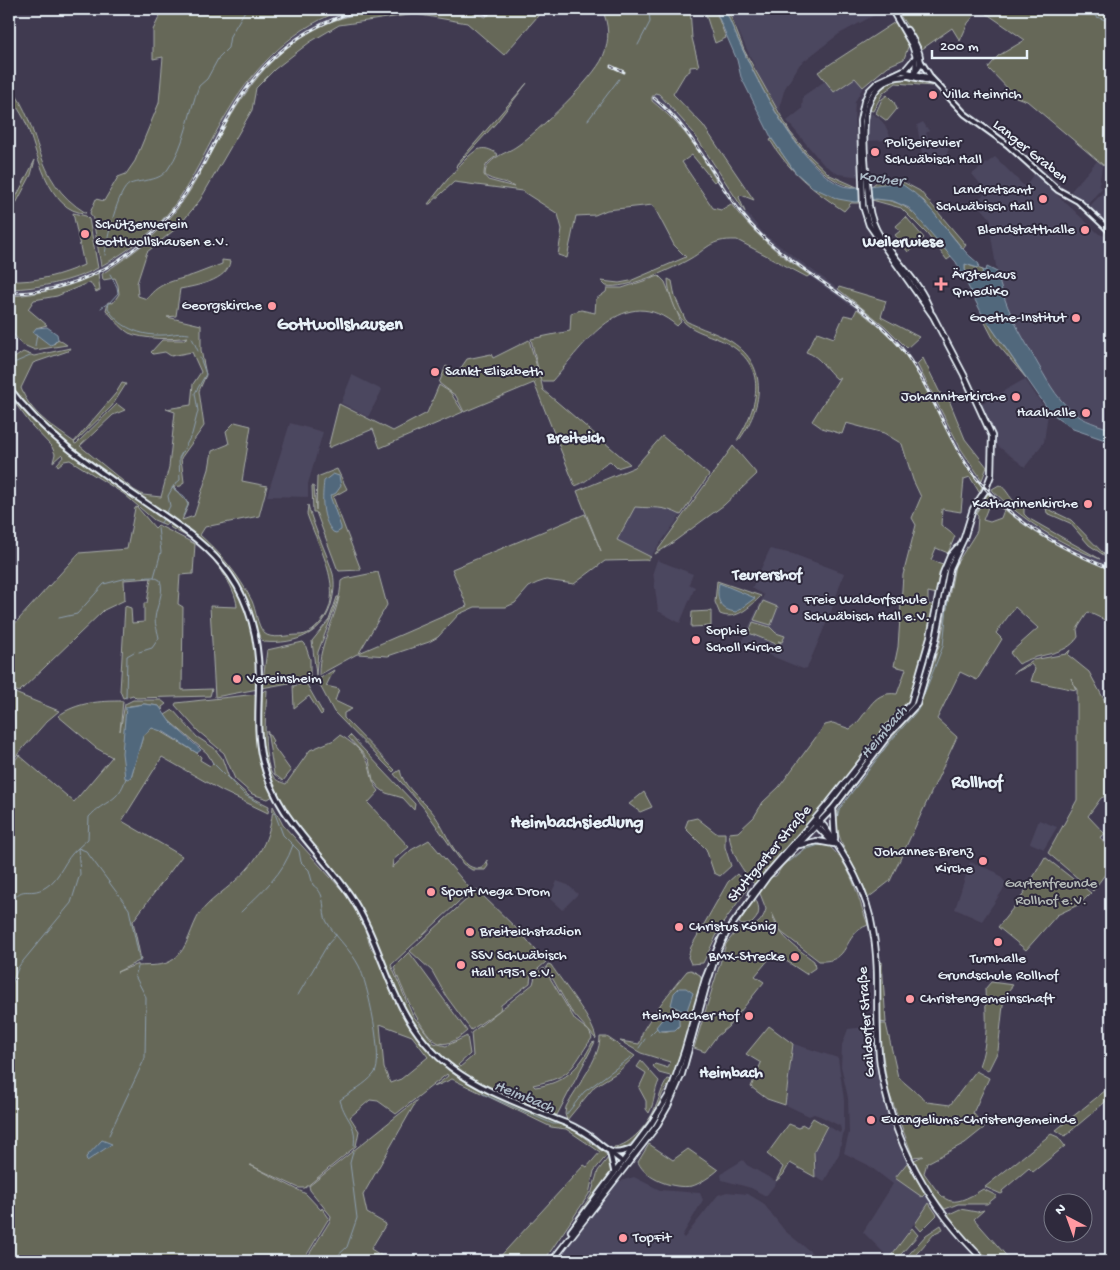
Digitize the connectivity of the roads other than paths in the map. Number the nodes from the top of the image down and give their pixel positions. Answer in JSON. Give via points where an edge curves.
{"nodes":[{"id":1,"x":892,"y":10,"type":"edge"},
{"id":2,"x":916,"y":57,"type":"junction"},
{"id":3,"x":920,"y":60,"type":"junction"},
{"id":4,"x":902,"y":71,"type":"junction"},
{"id":5,"x":916,"y":74,"type":"junction"},
{"id":6,"x":931,"y":78,"type":"junction"},
{"id":7,"x":937,"y":84,"type":"junction"},
{"id":8,"x":864,"y":182,"type":"junction"},
{"id":9,"x":1111,"y":232,"type":"edge"},
{"id":10,"x":932,"y":315,"type":"junction"},
{"id":11,"x":9,"y":388,"type":"edge"},
{"id":12,"x":962,"y":544,"type":"junction"},
{"id":13,"x":833,"y":808,"type":"junction"},
{"id":14,"x":814,"y":820,"type":"junction"},
{"id":15,"x":818,"y":824,"type":"junction"},
{"id":16,"x":835,"y":843,"type":"junction"},
{"id":17,"x":795,"y":847,"type":"junction"},
{"id":18,"x":633,"y":1148,"type":"junction"},
{"id":19,"x":611,"y":1153,"type":"junction"},
{"id":20,"x":620,"y":1160,"type":"dead end"},
{"id":21,"x":614,"y":1171,"type":"junction"},
{"id":22,"x":551,"y":1261,"type":"edge"},
{"id":23,"x":985,"y":1261,"type":"edge"}],
"edges":[{"from":1,"to":2,"type":"main road"},
{"from":1,"to":3,"type":"main road","via":[[918,47]]},
{"from":2,"to":4,"type":"main road"},
{"from":2,"to":5,"type":"main road"},
{"from":3,"to":5,"type":"main road"},
{"from":3,"to":6,"type":"main road"},
{"from":4,"to":5,"type":"main road","name":"Langer Graben"},
{"from":4,"to":8,"type":"main road","via":[[878,82],[869,90],[864,102],[860,122]]},
{"from":5,"to":6,"type":"main road","name":"Langer Graben"},
{"from":5,"to":7,"type":"main road","name":"Langer Graben"},
{"from":5,"to":8,"type":"main road","via":[[885,82],[869,103],[865,124]]},
{"from":6,"to":7,"type":"main road","name":"Langer Graben"},
{"from":7,"to":9,"type":"main road","name":"Langer Graben","via":[[965,114],[1008,145]]},
{"from":8,"to":10,"type":"main road","via":[[876,228],[918,287]]},
{"from":8,"to":10,"type":"main road","via":[[863,206],[868,223]]},
{"from":10,"to":12,"type":"main road","via":[[962,369],[992,436],[991,475],[973,509]]},
{"from":11,"to":19,"type":"main road","via":[[54,437],[177,524],[220,562],[244,601],[257,649],[259,740],[270,788],[289,821],[356,905],[399,1002],[415,1030],[434,1053],[467,1080],[490,1093],[574,1127]]},
{"from":12,"to":13,"type":"main road","name":"Stuttgarter Straße","via":[[950,568],[936,640],[917,704],[890,733]]},
{"from":12,"to":14,"type":"main road","name":"Stuttgarter Straße","via":[[950,556],[943,573],[930,637],[911,703]]},
{"from":13,"to":15,"type":"main road","name":"Stuttgarter Straße"},
{"from":13,"to":16,"type":"main road"},
{"from":14,"to":15,"type":"main road","name":"Gaildorfer Straße"},
{"from":14,"to":18,"type":"main road","name":"Stuttgarter Straße","via":[[762,878],[719,942],[674,1084]]},
{"from":15,"to":16,"type":"main road","name":"Gaildorfer Straße"},
{"from":15,"to":17,"type":"main road","name":"Stuttgarter Straße"},
{"from":16,"to":17,"type":"main road","via":[[817,841]]},
{"from":16,"to":23,"type":"main road","name":"Gaildorfer Straße","via":[[860,884],[874,931],[880,1063],[896,1126],[914,1169],[943,1214]]},
{"from":17,"to":22,"type":"main road","name":"Stuttgarter Straße","via":[[754,893],[724,938],[706,987],[682,1074],[663,1116]]},
{"from":18,"to":19,"type":"main road"},
{"from":18,"to":21,"type":"main road","name":"Stuttgarter Straße"},
{"from":19,"to":20,"type":"main road"},
{"from":19,"to":21,"type":"main road"},
{"from":21,"to":22,"type":"main road","name":"Stuttgarter Straße"}]}
